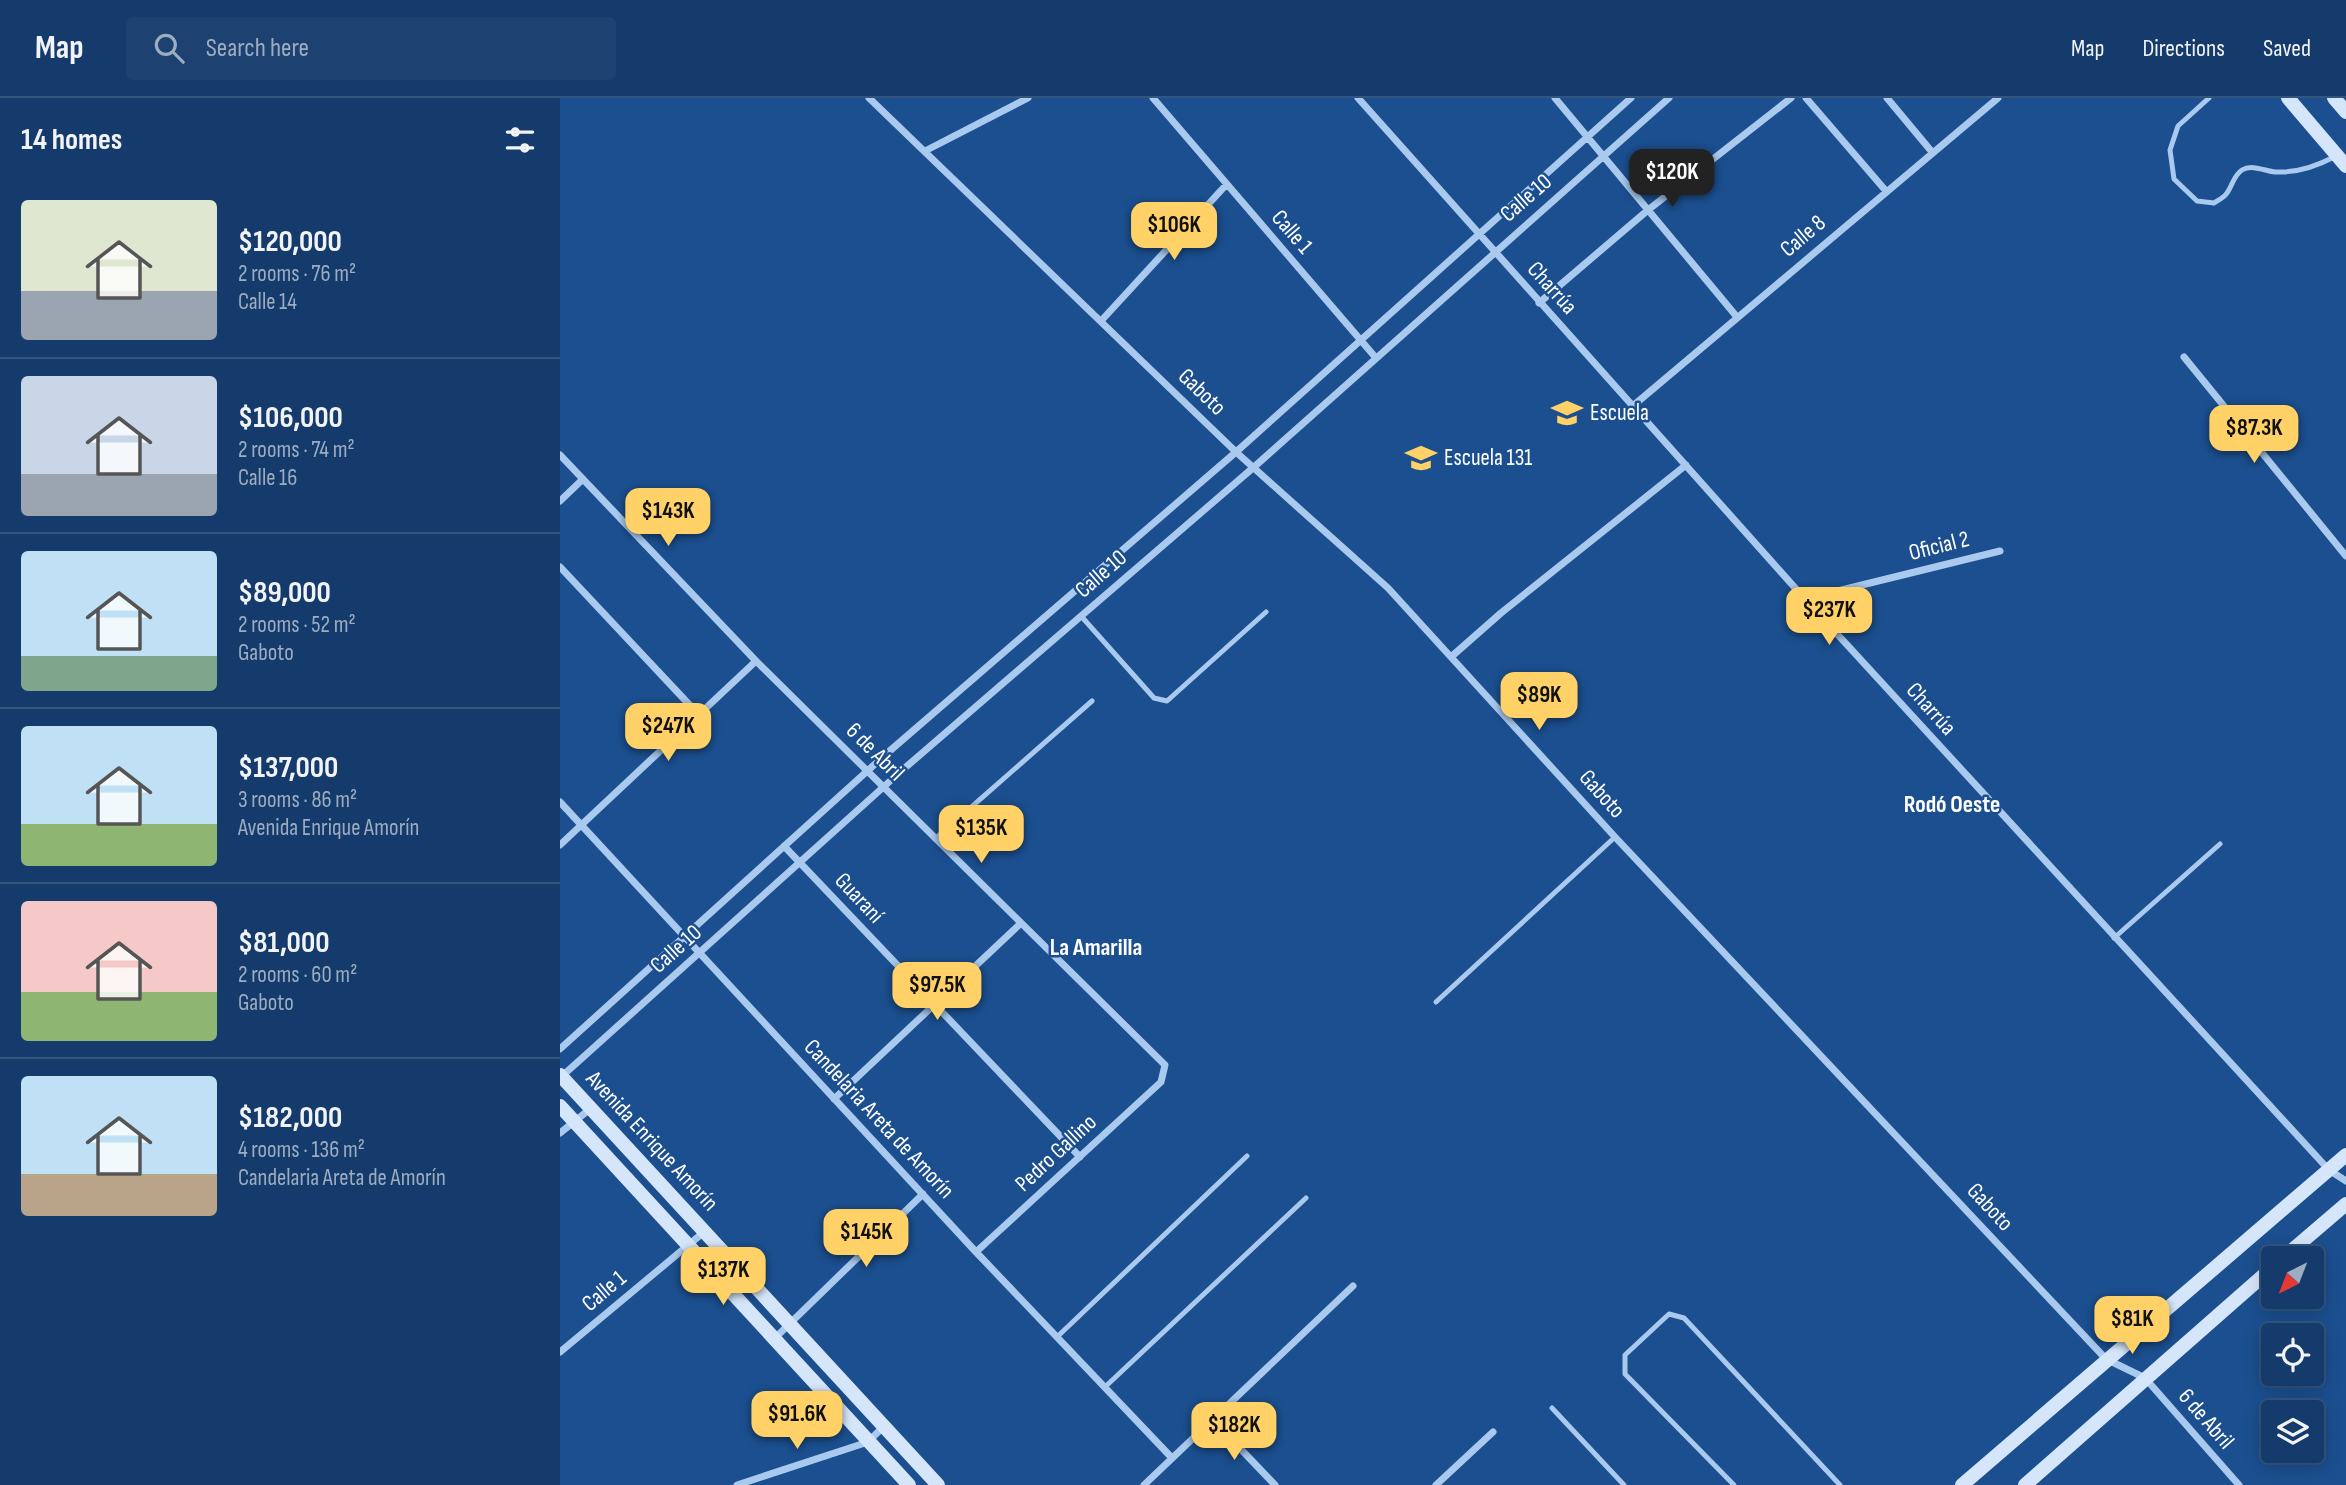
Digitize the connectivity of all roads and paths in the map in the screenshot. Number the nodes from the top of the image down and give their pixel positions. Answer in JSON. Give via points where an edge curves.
{"nodes":[{"id":1,"x":869,"y":98,"type":"edge"},
{"id":2,"x":1028,"y":98,"type":"edge"},
{"id":3,"x":1153,"y":98,"type":"edge"},
{"id":4,"x":1358,"y":98,"type":"edge"},
{"id":5,"x":1555,"y":98,"type":"edge"},
{"id":6,"x":1631,"y":98,"type":"edge"},
{"id":7,"x":1668,"y":98,"type":"edge"},
{"id":8,"x":1791,"y":98,"type":"edge"},
{"id":9,"x":1806,"y":98,"type":"edge"},
{"id":10,"x":1887,"y":98,"type":"edge"},
{"id":11,"x":1998,"y":98,"type":"edge"},
{"id":12,"x":2209,"y":98,"type":"edge"},
{"id":13,"x":2288,"y":98,"type":"edge"},
{"id":14,"x":2334,"y":98,"type":"edge"},
{"id":15,"x":2346,"y":112,"type":"edge"},
{"id":16,"x":1586,"y":137,"type":"junction"},
{"id":17,"x":925,"y":151,"type":"junction"},
{"id":18,"x":1932,"y":152,"type":"junction"},
{"id":19,"x":1603,"y":155,"type":"junction"},
{"id":20,"x":2342,"y":160,"type":"edge"},
{"id":21,"x":1226,"y":185,"type":"junction"},
{"id":22,"x":1885,"y":191,"type":"junction"},
{"id":23,"x":1648,"y":210,"type":"junction"},
{"id":24,"x":1477,"y":234,"type":"junction"},
{"id":25,"x":1493,"y":252,"type":"junction"},
{"id":26,"x":1539,"y":303,"type":"junction"},
{"id":27,"x":1737,"y":317,"type":"junction"},
{"id":28,"x":1101,"y":321,"type":"junction"},
{"id":29,"x":1360,"y":340,"type":"junction"},
{"id":30,"x":2184,"y":357,"type":"dead end"},
{"id":31,"x":1376,"y":358,"type":"junction"},
{"id":32,"x":1634,"y":405,"type":"junction"},
{"id":33,"x":1236,"y":452,"type":"junction"},
{"id":34,"x":560,"y":455,"type":"edge"},
{"id":35,"x":1686,"y":464,"type":"junction"},
{"id":36,"x":1254,"y":467,"type":"junction"},
{"id":37,"x":583,"y":478,"type":"junction"},
{"id":38,"x":560,"y":501,"type":"edge"},
{"id":39,"x":2000,"y":551,"type":"dead end"},
{"id":40,"x":2346,"y":556,"type":"edge"},
{"id":41,"x":560,"y":567,"type":"edge"},
{"id":42,"x":1805,"y":600,"type":"junction"},
{"id":43,"x":1266,"y":612,"type":"dead end"},
{"id":44,"x":1081,"y":616,"type":"junction"},
{"id":45,"x":1451,"y":657,"type":"junction"},
{"id":46,"x":756,"y":661,"type":"junction"},
{"id":47,"x":1092,"y":701,"type":"dead end"},
{"id":48,"x":699,"y":715,"type":"junction"},
{"id":49,"x":867,"y":772,"type":"junction"},
{"id":50,"x":883,"y":787,"type":"junction"},
{"id":51,"x":560,"y":802,"type":"edge"},
{"id":52,"x":581,"y":825,"type":"junction"},
{"id":53,"x":1615,"y":837,"type":"junction"},
{"id":54,"x":935,"y":839,"type":"junction"},
{"id":55,"x":2220,"y":844,"type":"dead end"},
{"id":56,"x":560,"y":845,"type":"edge"},
{"id":57,"x":784,"y":846,"type":"junction"},
{"id":58,"x":799,"y":863,"type":"junction"},
{"id":59,"x":1020,"y":924,"type":"junction"},
{"id":60,"x":684,"y":937,"type":"junction"},
{"id":61,"x":2114,"y":938,"type":"junction"},
{"id":62,"x":699,"y":953,"type":"junction"},
{"id":63,"x":1436,"y":1002,"type":"dead end"},
{"id":64,"x":934,"y":1006,"type":"junction"},
{"id":65,"x":560,"y":1049,"type":"edge"},
{"id":66,"x":561,"y":1077,"type":"edge"},
{"id":67,"x":1161,"y":1082,"type":"joint"},
{"id":68,"x":834,"y":1099,"type":"junction"},
{"id":69,"x":560,"y":1106,"type":"edge"},
{"id":70,"x":591,"y":1109,"type":"junction"},
{"id":71,"x":574,"y":1121,"type":"junction"},
{"id":72,"x":560,"y":1133,"type":"edge"},
{"id":73,"x":2346,"y":1154,"type":"edge"},
{"id":74,"x":1247,"y":1156,"type":"dead end"},
{"id":75,"x":1080,"y":1157,"type":"junction"},
{"id":76,"x":2329,"y":1170,"type":"junction"},
{"id":77,"x":2346,"y":1181,"type":"edge"},
{"id":78,"x":923,"y":1194,"type":"junction"},
{"id":79,"x":1306,"y":1198,"type":"dead end"},
{"id":80,"x":2346,"y":1204,"type":"edge"},
{"id":81,"x":705,"y":1232,"type":"junction"},
{"id":82,"x":689,"y":1244,"type":"junction"},
{"id":83,"x":2297,"y":1246,"type":"edge"},
{"id":84,"x":976,"y":1252,"type":"junction"},
{"id":85,"x":2261,"y":1277,"type":"edge"},
{"id":86,"x":1353,"y":1286,"type":"dead end"},
{"id":87,"x":789,"y":1324,"type":"junction"},
{"id":88,"x":1057,"y":1337,"type":"junction"},
{"id":89,"x":775,"y":1338,"type":"junction"},
{"id":90,"x":560,"y":1352,"type":"edge"},
{"id":91,"x":2106,"y":1359,"type":"junction"},
{"id":92,"x":2145,"y":1378,"type":"junction"},
{"id":93,"x":1105,"y":1387,"type":"junction"},
{"id":94,"x":1552,"y":1408,"type":"dead end"},
{"id":95,"x":1213,"y":1420,"type":"junction"},
{"id":96,"x":884,"y":1426,"type":"junction"},
{"id":97,"x":1493,"y":1432,"type":"dead end"},
{"id":98,"x":868,"y":1442,"type":"junction"},
{"id":99,"x":1172,"y":1458,"type":"junction"},
{"id":100,"x":737,"y":1485,"type":"edge"},
{"id":101,"x":909,"y":1485,"type":"edge"},
{"id":102,"x":938,"y":1485,"type":"edge"},
{"id":103,"x":1144,"y":1485,"type":"edge"},
{"id":104,"x":1275,"y":1485,"type":"edge"},
{"id":105,"x":1436,"y":1485,"type":"edge"},
{"id":106,"x":1624,"y":1485,"type":"edge"},
{"id":107,"x":1734,"y":1485,"type":"edge"},
{"id":108,"x":1840,"y":1485,"type":"edge"},
{"id":109,"x":1962,"y":1485,"type":"edge"},
{"id":110,"x":2025,"y":1485,"type":"edge"},
{"id":111,"x":2239,"y":1485,"type":"edge"}],
"edges":[{"from":1,"to":17,"type":"street","name":"Gaboto"},
{"from":2,"to":17,"type":"street"},
{"from":3,"to":21,"type":"street","name":"Calle 1"},
{"from":4,"to":24,"type":"street","name":"Charrúa"},
{"from":5,"to":16,"type":"street"},
{"from":6,"to":16,"type":"street","name":"Calle 10"},
{"from":7,"to":19,"type":"street","name":"Calle 10"},
{"from":8,"to":23,"type":"street"},
{"from":9,"to":22,"type":"street"},
{"from":10,"to":18,"type":"street"},
{"from":11,"to":18,"type":"street","name":"Calle 8"},
{"from":12,"to":20,"type":"lane","via":[[2178,126],[2170,150],[2174,179],[2197,201],[2214,204],[2243,169],[2276,172]]},
{"from":13,"to":20,"type":"street"},
{"from":14,"to":15,"type":"street"},
{"from":16,"to":19,"type":"street"},
{"from":16,"to":24,"type":"street","name":"Calle 10"},
{"from":17,"to":28,"type":"street","name":"Gaboto"},
{"from":18,"to":22,"type":"street","name":"Calle 8"},
{"from":19,"to":23,"type":"street"},
{"from":19,"to":25,"type":"street","name":"Calle 10"},
{"from":21,"to":28,"type":"street"},
{"from":21,"to":29,"type":"street","name":"Calle 1"},
{"from":22,"to":27,"type":"street","name":"Calle 8"},
{"from":23,"to":26,"type":"street"},
{"from":23,"to":27,"type":"street"},
{"from":24,"to":25,"type":"street","name":"Charrúa"},
{"from":24,"to":29,"type":"street","name":"Calle 10"},
{"from":25,"to":26,"type":"street","name":"Charrúa"},
{"from":25,"to":31,"type":"street","name":"Calle 10"},
{"from":26,"to":32,"type":"street","name":"Charrúa"},
{"from":27,"to":32,"type":"street","name":"Calle 8"},
{"from":28,"to":33,"type":"street","name":"Gaboto"},
{"from":29,"to":31,"type":"street","name":"Calle 1"},
{"from":29,"to":33,"type":"street","name":"Calle 10"},
{"from":30,"to":40,"type":"street"},
{"from":31,"to":36,"type":"street","name":"Calle 10"},
{"from":32,"to":35,"type":"street","name":"Charrúa"},
{"from":33,"to":36,"type":"street","name":"Gaboto"},
{"from":33,"to":49,"type":"street","name":"Calle 10"},
{"from":34,"to":37,"type":"street","name":"6 de Abril"},
{"from":35,"to":42,"type":"street","name":"Charrúa"},
{"from":35,"to":45,"type":"street"},
{"from":36,"to":44,"type":"street","name":"Calle 10"},
{"from":36,"to":45,"type":"street","name":"Gaboto","via":[[1388,588]]},
{"from":37,"to":38,"type":"street"},
{"from":37,"to":46,"type":"street","name":"6 de Abril"},
{"from":39,"to":42,"type":"street","name":"Oficial 2"},
{"from":41,"to":48,"type":"street"},
{"from":42,"to":61,"type":"street","name":"Charrúa"},
{"from":43,"to":44,"type":"lane","via":[[1167,701],[1154,698]]},
{"from":44,"to":50,"type":"street","name":"Calle 10"},
{"from":45,"to":53,"type":"street","name":"Gaboto"},
{"from":46,"to":48,"type":"street"},
{"from":46,"to":49,"type":"street","name":"6 de Abril"},
{"from":47,"to":54,"type":"lane"},
{"from":48,"to":52,"type":"street"},
{"from":49,"to":50,"type":"street","name":"6 de Abril"},
{"from":49,"to":57,"type":"street","name":"Calle 10"},
{"from":50,"to":54,"type":"street","name":"6 de Abril"},
{"from":50,"to":58,"type":"street","name":"Calle 10"},
{"from":51,"to":52,"type":"street","name":"Candelaria Areta de Amorín"},
{"from":52,"to":56,"type":"street"},
{"from":52,"to":60,"type":"street","name":"Candelaria Areta de Amorín"},
{"from":53,"to":63,"type":"lane"},
{"from":53,"to":91,"type":"street","name":"Gaboto"},
{"from":54,"to":59,"type":"street","name":"6 de Abril"},
{"from":55,"to":61,"type":"lane"},
{"from":57,"to":58,"type":"street","name":"Guaraní"},
{"from":57,"to":60,"type":"street","name":"Calle 10"},
{"from":58,"to":62,"type":"street","name":"Calle 10"},
{"from":58,"to":64,"type":"street","name":"Guaraní"},
{"from":59,"to":64,"type":"street"},
{"from":59,"to":67,"type":"street","name":"6 de Abril","via":[[1149,1047],[1165,1065]]},
{"from":60,"to":62,"type":"street","name":"Candelaria Areta de Amorín"},
{"from":60,"to":65,"type":"street","name":"Calle 10"},
{"from":61,"to":76,"type":"street","name":"Charrúa"},
{"from":62,"to":66,"type":"street","name":"Calle 10"},
{"from":62,"to":68,"type":"street","name":"Candelaria Areta de Amorín"},
{"from":64,"to":68,"type":"street"},
{"from":64,"to":75,"type":"street","name":"Guaraní"},
{"from":66,"to":70,"type":"street","name":"Avenida Enrique Amorín"},
{"from":67,"to":75,"type":"street","name":"Pedro Gallino"},
{"from":68,"to":78,"type":"street","name":"Candelaria Areta de Amorín"},
{"from":69,"to":71,"type":"street","name":"Avenida Enrique Amorín"},
{"from":70,"to":71,"type":"street"},
{"from":70,"to":81,"type":"street","name":"Avenida Enrique Amorín"},
{"from":71,"to":72,"type":"street"},
{"from":71,"to":82,"type":"street","name":"Avenida Enrique Amorín"},
{"from":73,"to":76,"type":"street"},
{"from":74,"to":88,"type":"lane"},
{"from":75,"to":84,"type":"street","name":"Pedro Gallino"},
{"from":76,"to":77,"type":"street","name":"Charrúa"},
{"from":76,"to":91,"type":"street"},
{"from":78,"to":84,"type":"street","name":"Candelaria Areta de Amorín"},
{"from":78,"to":87,"type":"street"},
{"from":79,"to":93,"type":"lane"},
{"from":80,"to":83,"type":"street"},
{"from":81,"to":82,"type":"street","name":"Calle 1"},
{"from":81,"to":87,"type":"street","name":"Avenida Enrique Amorín"},
{"from":82,"to":89,"type":"street","name":"Avenida Enrique Amorín"},
{"from":82,"to":90,"type":"street","name":"Calle 1"},
{"from":84,"to":88,"type":"street","name":"Candelaria Areta de Amorín"},
{"from":85,"to":92,"type":"street"},
{"from":86,"to":95,"type":"street"},
{"from":87,"to":89,"type":"street"},
{"from":87,"to":96,"type":"street","name":"Avenida Enrique Amorín"},
{"from":88,"to":93,"type":"street","name":"Candelaria Areta de Amorín"},
{"from":89,"to":98,"type":"street","name":"Avenida Enrique Amorín"},
{"from":91,"to":92,"type":"street","name":"Gaboto"},
{"from":91,"to":109,"type":"street"},
{"from":92,"to":110,"type":"street"},
{"from":92,"to":111,"type":"street","name":"6 de Abril"},
{"from":93,"to":99,"type":"street","name":"Candelaria Areta de Amorín"},
{"from":94,"to":106,"type":"lane"},
{"from":95,"to":99,"type":"street"},
{"from":95,"to":104,"type":"street"},
{"from":96,"to":98,"type":"street"},
{"from":96,"to":102,"type":"street","name":"Avenida Enrique Amorín"},
{"from":97,"to":105,"type":"street"},
{"from":98,"to":100,"type":"street"},
{"from":98,"to":101,"type":"street","name":"Avenida Enrique Amorín"},
{"from":99,"to":103,"type":"street"},
{"from":107,"to":108,"type":"lane","via":[[1625,1374],[1625,1354],[1669,1314],[1684,1318]]}]}
